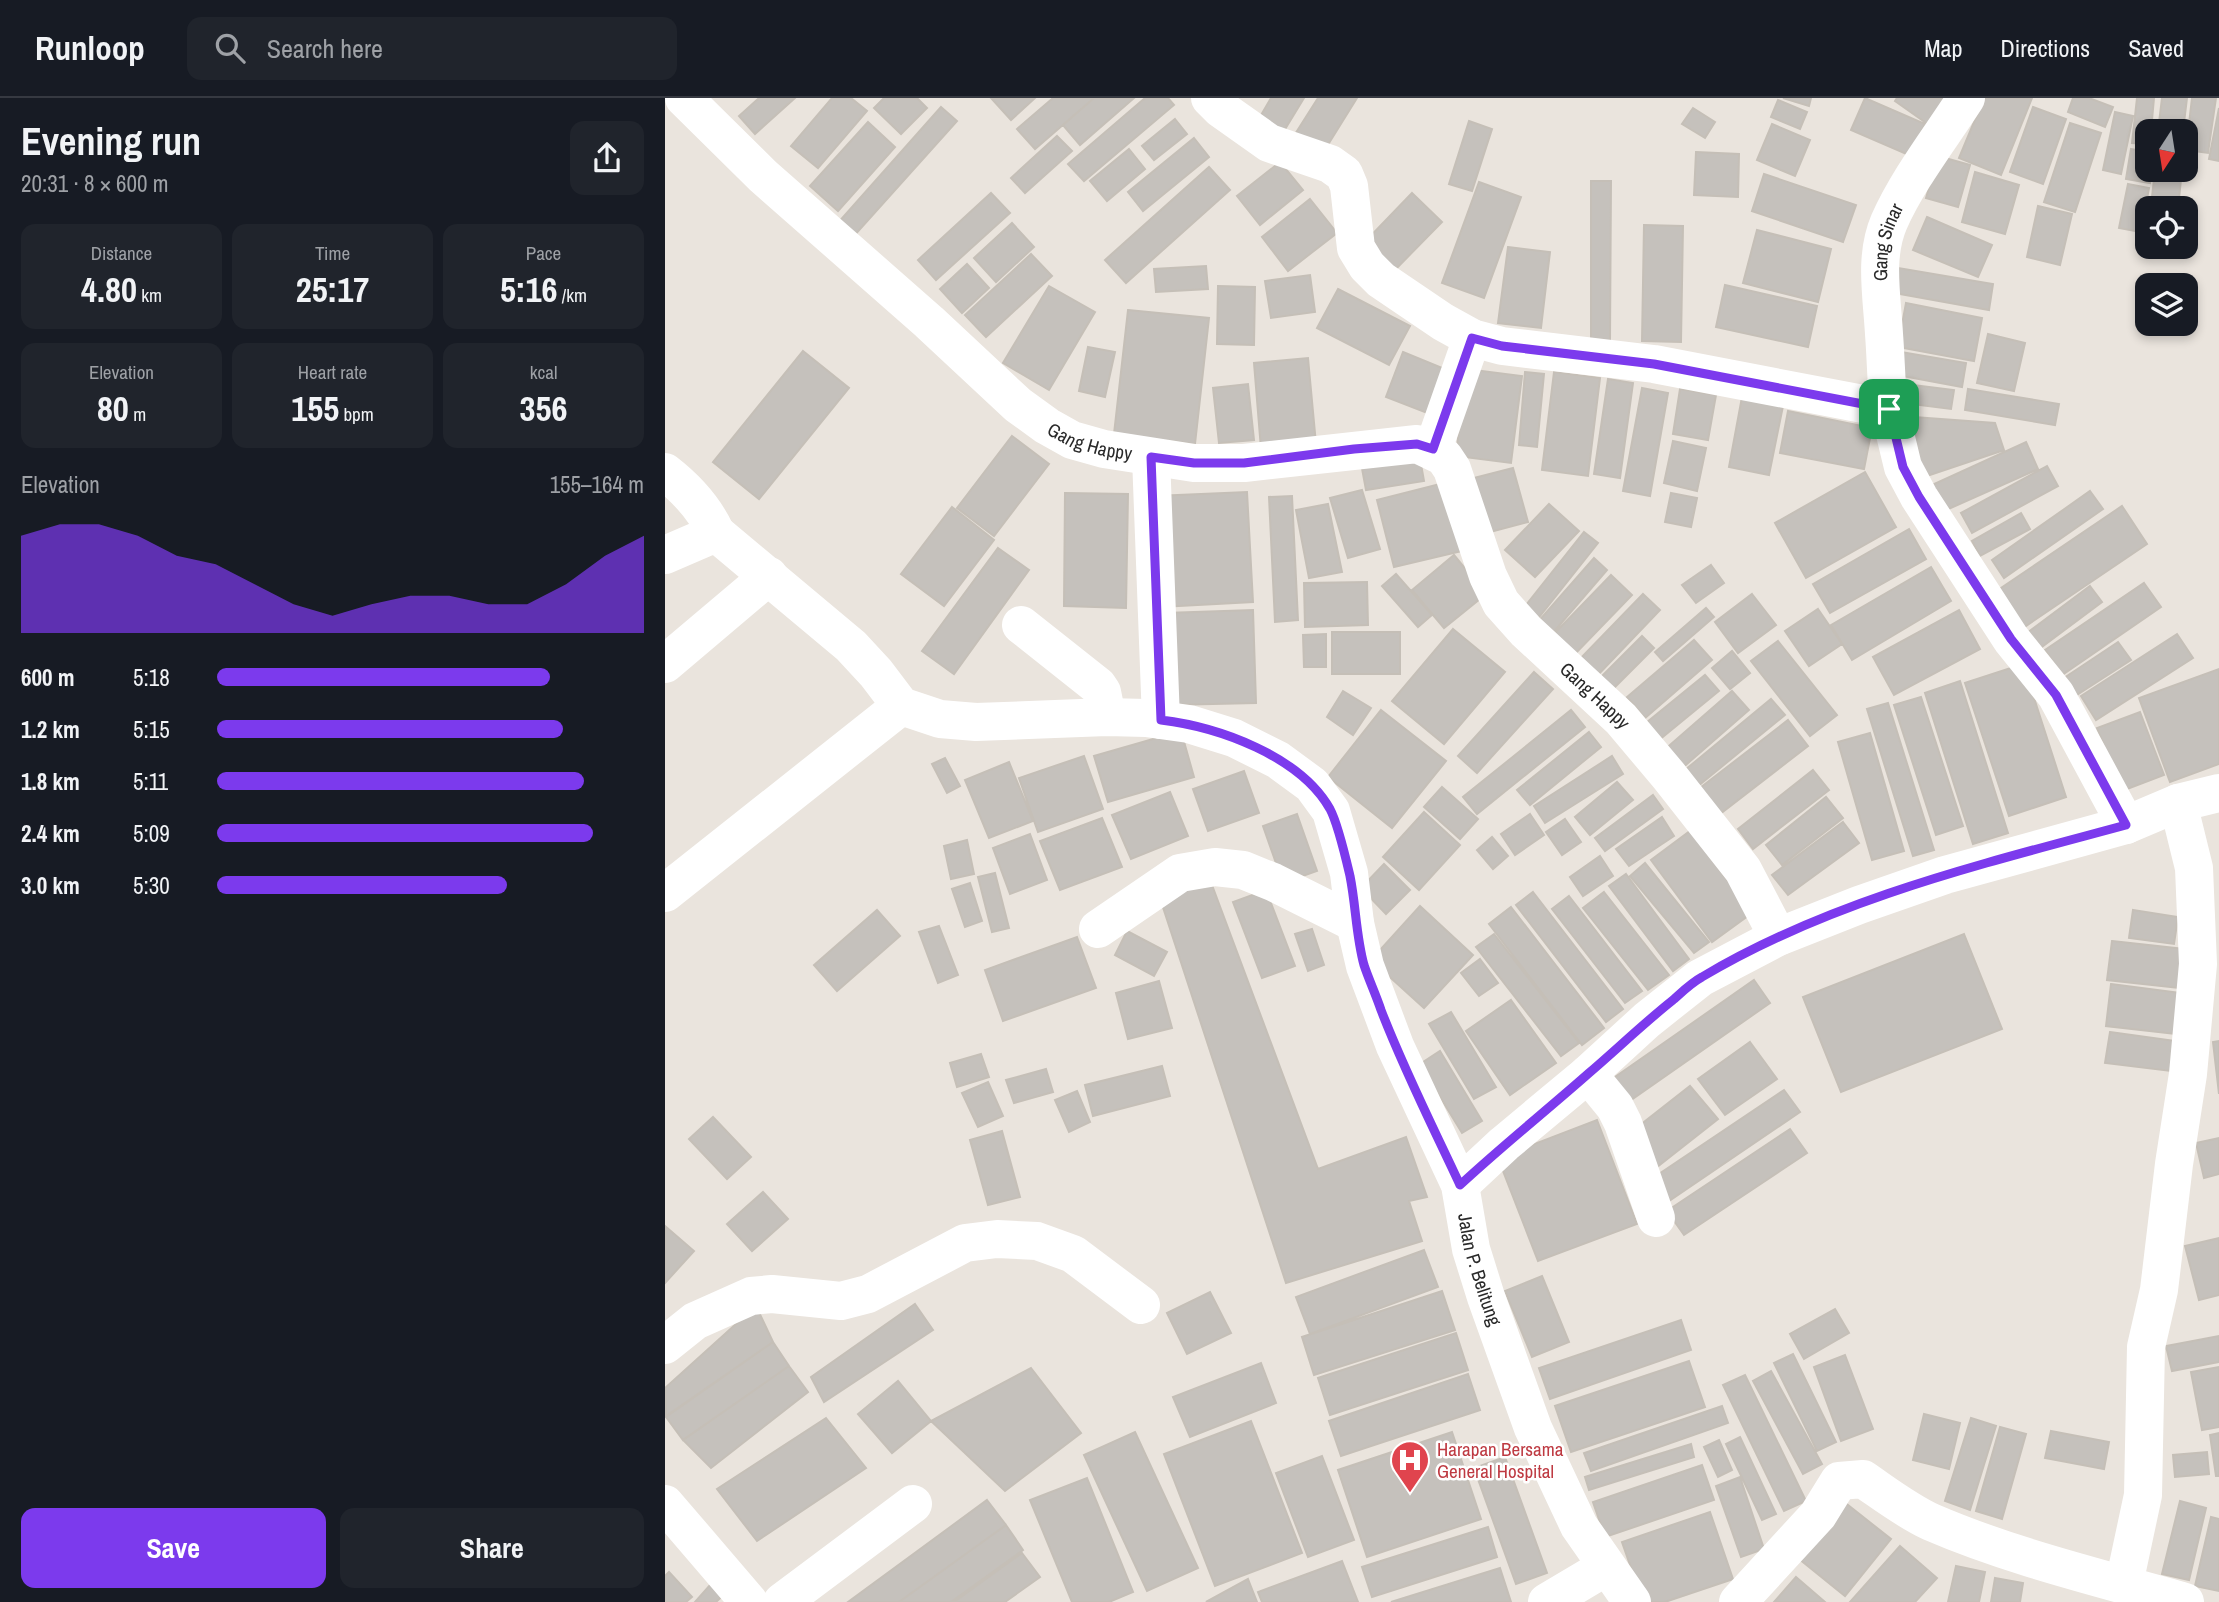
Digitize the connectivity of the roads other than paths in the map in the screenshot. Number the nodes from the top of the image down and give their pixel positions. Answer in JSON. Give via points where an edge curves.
{"nodes":[{"id":1,"x":684,"y":98,"type":"edge"},
{"id":2,"x":1210,"y":98,"type":"edge"},
{"id":3,"x":1966,"y":98,"type":"edge"},
{"id":4,"x":1472,"y":338,"type":"junction"},
{"id":5,"x":1889,"y":409,"type":"junction"},
{"id":6,"x":1433,"y":449,"type":"junction"},
{"id":7,"x":1151,"y":457,"type":"junction"},
{"id":8,"x":665,"y":471,"type":"edge"},
{"id":9,"x":716,"y":533,"type":"junction"},
{"id":10,"x":665,"y":555,"type":"edge"},
{"id":11,"x":769,"y":576,"type":"junction"},
{"id":12,"x":1021,"y":625,"type":"dead end"},
{"id":13,"x":665,"y":664,"type":"edge"},
{"id":14,"x":901,"y":706,"type":"junction"},
{"id":15,"x":1107,"y":717,"type":"junction"},
{"id":16,"x":1161,"y":720,"type":"junction"},
{"id":17,"x":2219,"y":793,"type":"edge"},
{"id":18,"x":2182,"y":820,"type":"junction"},
{"id":19,"x":2126,"y":825,"type":"junction"},
{"id":20,"x":665,"y":893,"type":"edge"},
{"id":21,"x":1355,"y":923,"type":"junction"},
{"id":22,"x":1098,"y":929,"type":"dead end"},
{"id":23,"x":1778,"y":937,"type":"junction"},
{"id":24,"x":2206,"y":1030,"type":"edge"},
{"id":25,"x":1588,"y":1074,"type":"junction"},
{"id":26,"x":1460,"y":1185,"type":"junction"},
{"id":27,"x":1655,"y":1218,"type":"dead end"},
{"id":28,"x":1141,"y":1305,"type":"dead end"},
{"id":29,"x":665,"y":1345,"type":"edge"},
{"id":30,"x":665,"y":1504,"type":"edge"},
{"id":31,"x":913,"y":1504,"type":"dead end"},
{"id":32,"x":1606,"y":1567,"type":"junction"},
{"id":33,"x":2124,"y":1584,"type":"junction"},
{"id":34,"x":749,"y":1602,"type":"edge"},
{"id":35,"x":782,"y":1602,"type":"edge"},
{"id":36,"x":1547,"y":1602,"type":"edge"},
{"id":37,"x":1632,"y":1602,"type":"edge"},
{"id":38,"x":1738,"y":1602,"type":"edge"},
{"id":39,"x":2185,"y":1602,"type":"edge"}],
"edges":[{"from":1,"to":7,"type":"street","name":"Gang Happy","via":[[763,176],[1018,405],[1072,440]]},
{"from":2,"to":4,"type":"street","via":[[1269,143],[1330,164],[1344,174],[1356,248],[1367,266],[1381,280]]},
{"from":3,"to":5,"type":"street","name":"Gang Sinar","via":[[1899,203],[1884,238],[1880,258]]},
{"from":4,"to":5,"type":"street","via":[[1502,346],[1654,364]]},
{"from":4,"to":6,"type":"street"},
{"from":5,"to":19,"type":"street","name":"Gang Sinar","via":[[1903,467],[1919,497],[2011,639],[2056,695]]},
{"from":6,"to":7,"type":"street","name":"Gang Happy","via":[[1417,444],[1244,463]]},
{"from":6,"to":23,"type":"street","name":"Gang Happy","via":[[1452,469],[1501,603],[1621,719],[1669,776],[1743,870]]},
{"from":7,"to":16,"type":"street"},
{"from":8,"to":9,"type":"street","via":[[699,503]]},
{"from":9,"to":10,"type":"street"},
{"from":9,"to":11,"type":"street"},
{"from":11,"to":13,"type":"street"},
{"from":11,"to":14,"type":"street","via":[[851,646]]},
{"from":12,"to":15,"type":"street","via":[[1098,687]]},
{"from":14,"to":15,"type":"street","via":[[940,719],[976,722]]},
{"from":14,"to":20,"type":"street"},
{"from":15,"to":16,"type":"street"},
{"from":16,"to":21,"type":"street","via":[[1234,737],[1312,785],[1331,811],[1349,873]]},
{"from":17,"to":18,"type":"street","name":"Jalan P. Belitung"},
{"from":18,"to":19,"type":"street","name":"Jalan P. Belitung"},
{"from":18,"to":24,"type":"street","via":[[2194,868]]},
{"from":19,"to":23,"type":"street","name":"Jalan P. Belitung","via":[[1945,875]]},
{"from":21,"to":22,"type":"street","via":[[1273,882],[1243,870],[1215,867],[1180,873]]},
{"from":21,"to":26,"type":"street","via":[[1364,966],[1395,1046]]},
{"from":23,"to":25,"type":"street","name":"Jalan P. Belitung","via":[[1700,978]]},
{"from":24,"to":33,"type":"street","via":[[2188,1074],[2159,1290],[2146,1347],[2143,1495]]},
{"from":25,"to":26,"type":"street","name":"Jalan P. Belitung"},
{"from":25,"to":27,"type":"street","via":[[1623,1122]]},
{"from":26,"to":32,"type":"street","name":"Jalan P. Belitung","via":[[1471,1249],[1533,1428],[1579,1526]]},
{"from":28,"to":29,"type":"street","via":[[1073,1254],[1037,1241],[997,1239],[964,1243],[868,1294],[841,1301],[751,1296],[695,1321]]},
{"from":30,"to":34,"type":"street"},
{"from":31,"to":35,"type":"street"},
{"from":32,"to":36,"type":"street"},
{"from":32,"to":37,"type":"street","name":"Jalan P. Belitung"},
{"from":33,"to":38,"type":"street","via":[[1930,1522],[1863,1479],[1839,1481],[1818,1515]]},
{"from":33,"to":39,"type":"street"}]}
